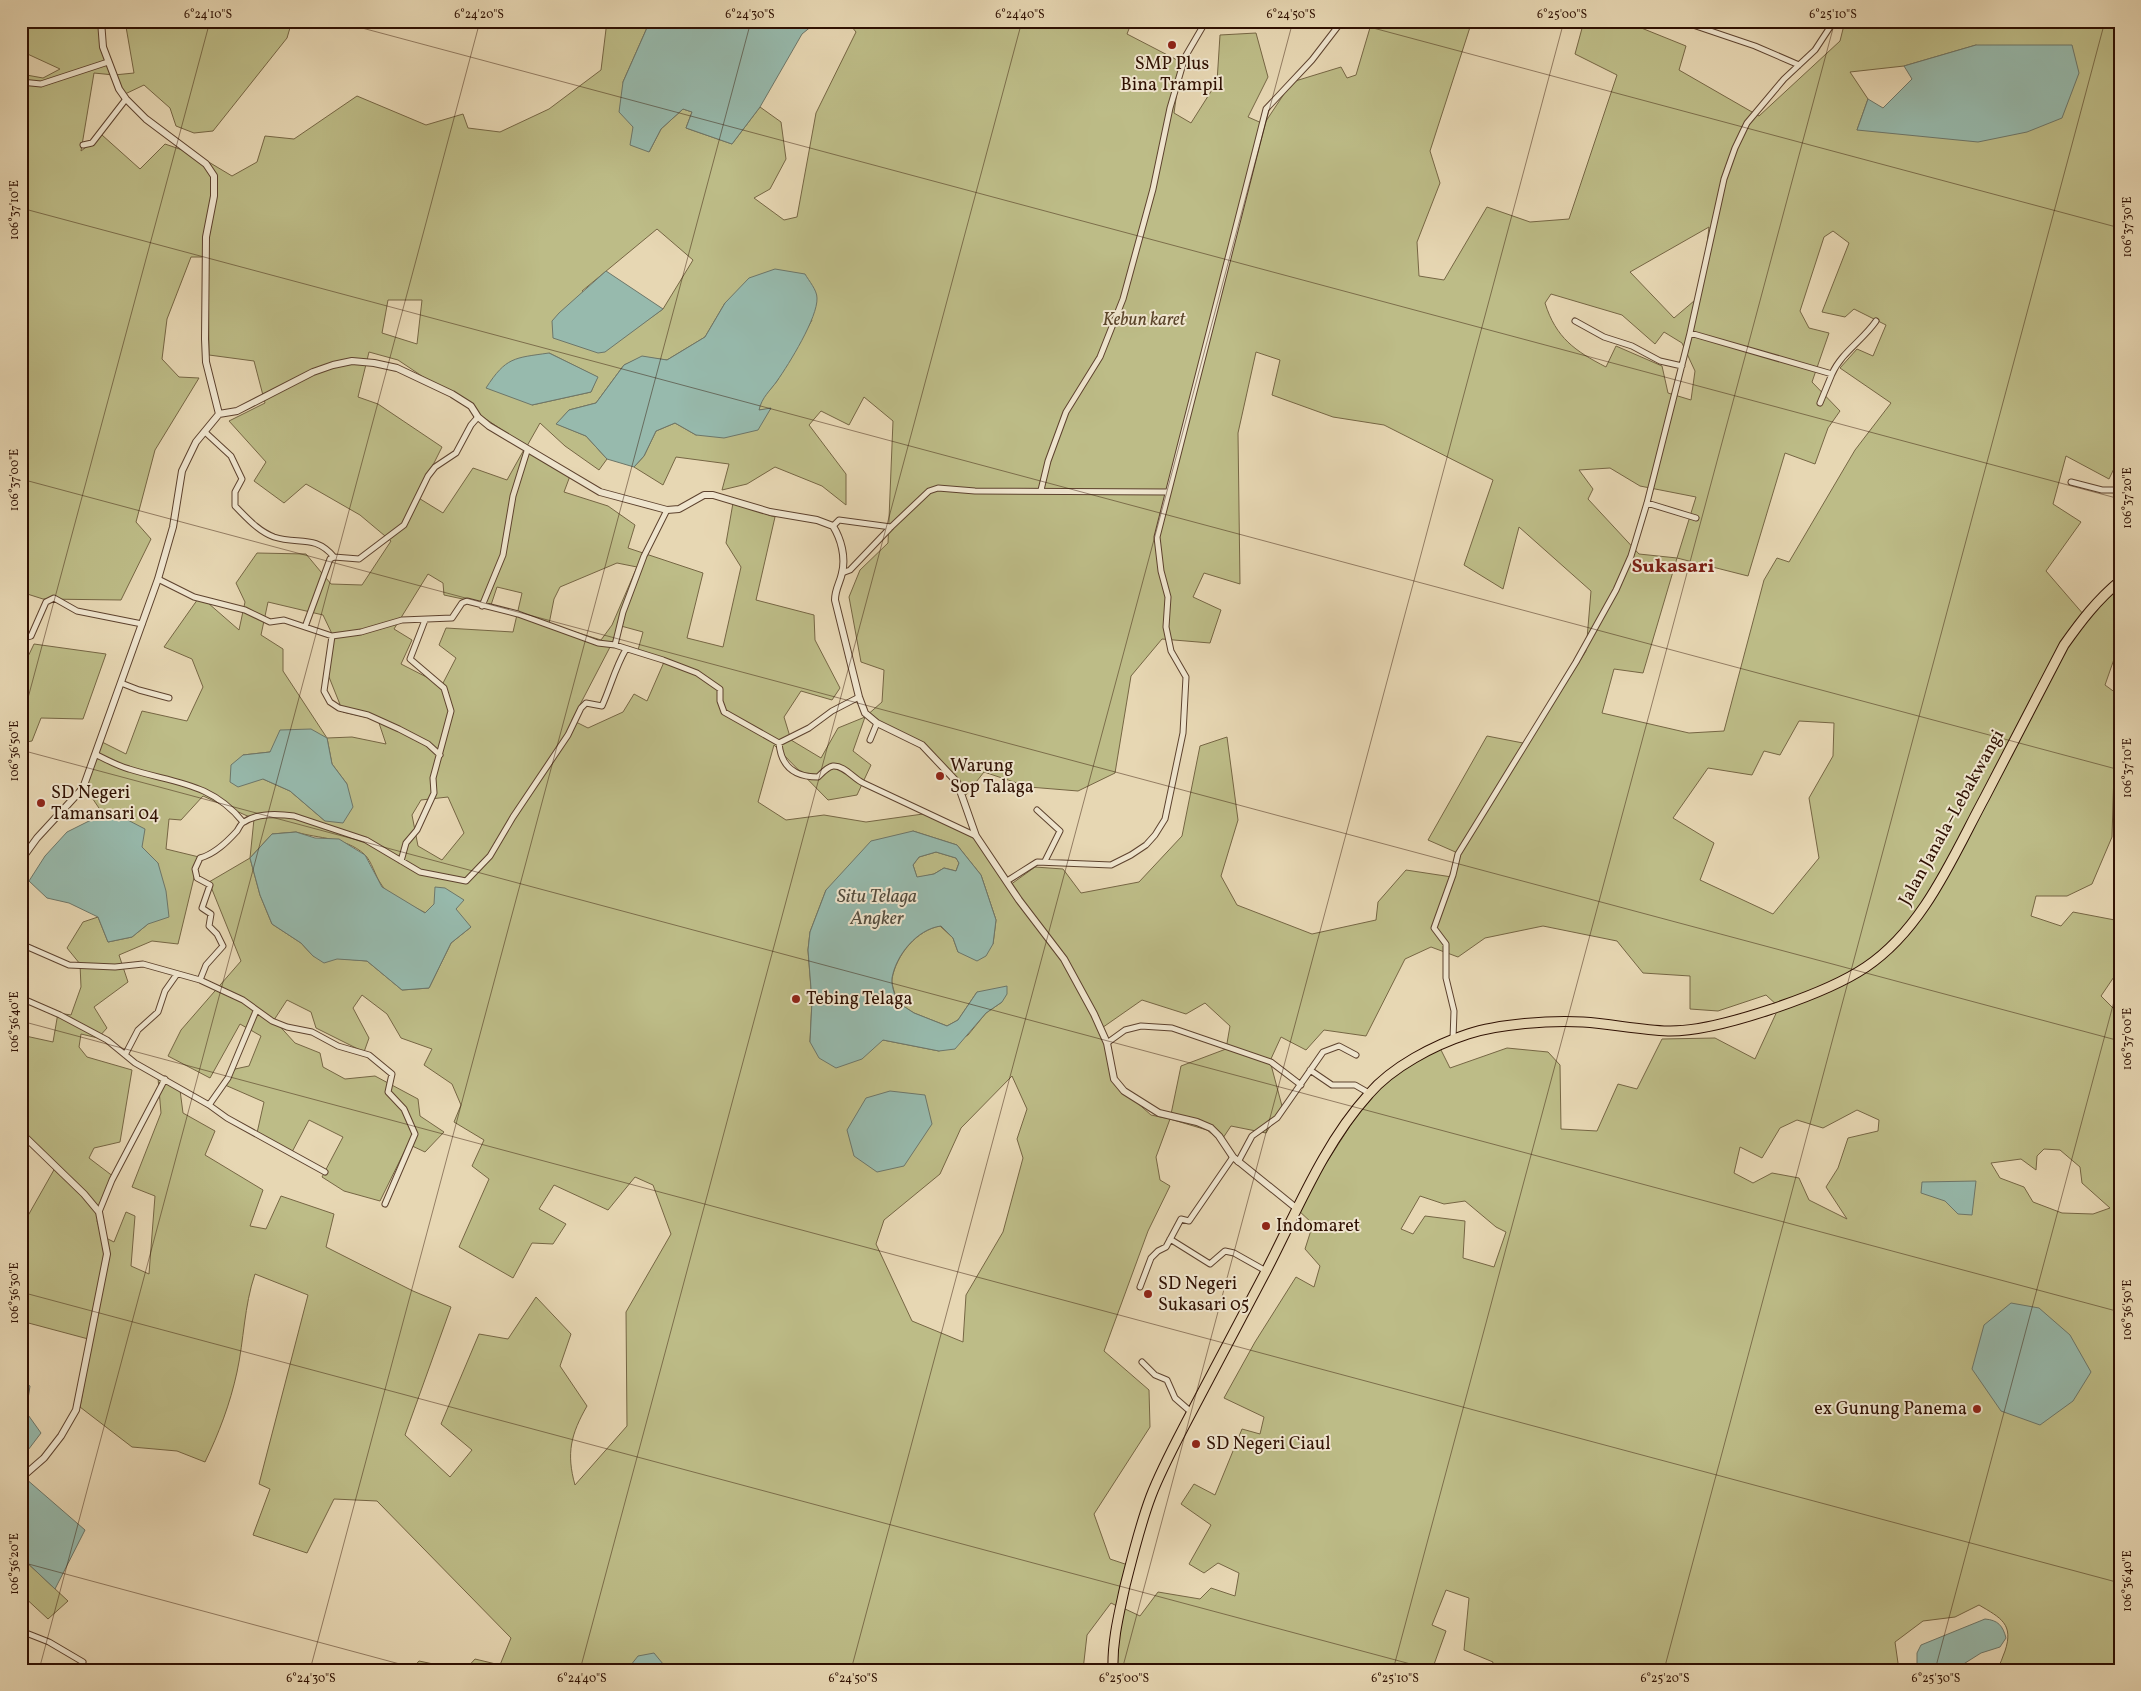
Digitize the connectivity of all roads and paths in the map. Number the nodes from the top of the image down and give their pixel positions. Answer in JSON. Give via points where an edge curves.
{"nodes":[{"id":1,"x":101,"y":21,"type":"edge"},
{"id":2,"x":1206,"y":21,"type":"edge"},
{"id":3,"x":1342,"y":21,"type":"edge"},
{"id":4,"x":1681,"y":21,"type":"edge"},
{"id":5,"x":1834,"y":21,"type":"edge"},
{"id":6,"x":108,"y":62,"type":"junction"},
{"id":7,"x":1799,"y":65,"type":"junction"},
{"id":8,"x":21,"y":82,"type":"edge"},
{"id":9,"x":126,"y":99,"type":"junction"},
{"id":10,"x":83,"y":144,"type":"dead end"},
{"id":11,"x":1575,"y":321,"type":"dead end"},
{"id":12,"x":1876,"y":321,"type":"dead end"},
{"id":13,"x":1690,"y":333,"type":"junction"},
{"id":14,"x":1682,"y":366,"type":"junction"},
{"id":15,"x":1832,"y":374,"type":"junction"},
{"id":16,"x":1820,"y":403,"type":"dead end"},
{"id":17,"x":219,"y":414,"type":"junction"},
{"id":18,"x":478,"y":417,"type":"junction"},
{"id":19,"x":205,"y":432,"type":"junction"},
{"id":20,"x":527,"y":451,"type":"junction"},
{"id":21,"x":2071,"y":482,"type":"dead end"},
{"id":22,"x":1041,"y":490,"type":"junction"},
{"id":23,"x":2120,"y":490,"type":"edge"},
{"id":24,"x":1168,"y":492,"type":"junction"},
{"id":25,"x":1647,"y":503,"type":"junction"},
{"id":26,"x":666,"y":510,"type":"junction"},
{"id":27,"x":1696,"y":518,"type":"dead end"},
{"id":28,"x":833,"y":526,"type":"junction"},
{"id":29,"x":891,"y":527,"type":"junction"},
{"id":30,"x":334,"y":557,"type":"junction"},
{"id":31,"x":842,"y":573,"type":"junction"},
{"id":32,"x":158,"y":579,"type":"junction"},
{"id":33,"x":2120,"y":581,"type":"edge"},
{"id":34,"x":482,"y":606,"type":"junction"},
{"id":35,"x":425,"y":620,"type":"junction"},
{"id":36,"x":142,"y":624,"type":"junction"},
{"id":37,"x":305,"y":627,"type":"junction"},
{"id":38,"x":332,"y":636,"type":"junction"},
{"id":39,"x":21,"y":639,"type":"edge"},
{"id":40,"x":615,"y":645,"type":"junction"},
{"id":41,"x":626,"y":649,"type":"junction"},
{"id":42,"x":122,"y":683,"type":"junction"},
{"id":43,"x":859,"y":696,"type":"junction"},
{"id":44,"x":169,"y":698,"type":"dead end"},
{"id":45,"x":877,"y":723,"type":"junction"},
{"id":46,"x":870,"y":740,"type":"dead end"},
{"id":47,"x":779,"y":743,"type":"junction"},
{"id":48,"x":97,"y":755,"type":"junction"},
{"id":49,"x":440,"y":755,"type":"junction"},
{"id":50,"x":1037,"y":810,"type":"dead end"},
{"id":51,"x":243,"y":822,"type":"junction"},
{"id":52,"x":976,"y":836,"type":"junction"},
{"id":53,"x":21,"y":860,"type":"edge"},
{"id":54,"x":402,"y":861,"type":"junction"},
{"id":55,"x":1045,"y":861,"type":"junction"},
{"id":56,"x":1007,"y":881,"type":"junction"},
{"id":57,"x":21,"y":944,"type":"edge"},
{"id":58,"x":177,"y":974,"type":"junction"},
{"id":59,"x":200,"y":980,"type":"junction"},
{"id":60,"x":21,"y":998,"type":"edge"},
{"id":61,"x":256,"y":1011,"type":"junction"},
{"id":62,"x":1453,"y":1040,"type":"junction"},
{"id":63,"x":1107,"y":1043,"type":"junction"},
{"id":64,"x":125,"y":1055,"type":"junction"},
{"id":65,"x":1356,"y":1055,"type":"dead end"},
{"id":66,"x":1310,"y":1070,"type":"junction"},
{"id":67,"x":165,"y":1079,"type":"junction"},
{"id":68,"x":1301,"y":1085,"type":"junction"},
{"id":69,"x":1369,"y":1093,"type":"junction"},
{"id":70,"x":210,"y":1105,"type":"junction"},
{"id":71,"x":21,"y":1133,"type":"edge"},
{"id":72,"x":1236,"y":1160,"type":"junction"},
{"id":73,"x":326,"y":1172,"type":"dead end"},
{"id":74,"x":385,"y":1204,"type":"dead end"},
{"id":75,"x":1296,"y":1208,"type":"junction"},
{"id":76,"x":98,"y":1212,"type":"junction"},
{"id":77,"x":1170,"y":1239,"type":"junction"},
{"id":78,"x":1266,"y":1271,"type":"junction"},
{"id":79,"x":1140,"y":1287,"type":"dead end"},
{"id":80,"x":1142,"y":1362,"type":"dead end"},
{"id":81,"x":1191,"y":1412,"type":"junction"},
{"id":82,"x":21,"y":1478,"type":"edge"},
{"id":83,"x":21,"y":1631,"type":"edge"},
{"id":84,"x":83,"y":1662,"type":"dead end"},
{"id":85,"x":1113,"y":1670,"type":"edge"}],
"edges":[{"from":1,"to":6,"type":"street"},
{"from":2,"to":22,"type":"street","via":[[1185,57],[1123,299],[1100,357],[1066,412]]},
{"from":3,"to":24,"type":"street","via":[[1312,60],[1266,109]]},
{"from":4,"to":7,"type":"street"},
{"from":5,"to":7,"type":"street","via":[[1815,50]]},
{"from":6,"to":8,"type":"street","via":[[41,84]]},
{"from":6,"to":9,"type":"street"},
{"from":7,"to":13,"type":"street","via":[[1747,123],[1735,148],[1724,179]]},
{"from":9,"to":10,"type":"street","via":[[92,143]]},
{"from":9,"to":17,"type":"street","via":[[146,119],[206,164],[214,176],[214,196],[206,237],[205,339],[206,362]]},
{"from":11,"to":14,"type":"street","via":[[1660,361]]},
{"from":12,"to":15,"type":"street"},
{"from":13,"to":14,"type":"street"},
{"from":13,"to":15,"type":"street"},
{"from":14,"to":25,"type":"street"},
{"from":15,"to":16,"type":"street"},
{"from":17,"to":18,"type":"street","via":[[237,410],[313,372],[352,361],[397,368],[452,394],[471,406]]},
{"from":17,"to":19,"type":"street"},
{"from":18,"to":20,"type":"street"},
{"from":18,"to":30,"type":"street","via":[[456,453],[435,467],[428,476],[404,524],[359,560]]},
{"from":19,"to":30,"type":"street","via":[[231,456],[242,479],[235,492],[235,506],[257,528],[274,537],[316,543],[326,547]]},
{"from":19,"to":32,"type":"street","via":[[182,470],[173,527]]},
{"from":20,"to":26,"type":"street","via":[[600,492]]},
{"from":20,"to":34,"type":"street","via":[[513,496],[503,555]]},
{"from":21,"to":23,"type":"street","via":[[2102,490]]},
{"from":22,"to":24,"type":"street"},
{"from":22,"to":29,"type":"street","via":[[938,488],[930,491]]},
{"from":24,"to":55,"type":"street","via":[[1158,537],[1161,571],[1168,596],[1166,627],[1171,651],[1186,677],[1183,733],[1165,819],[1146,845],[1111,865]]},
{"from":25,"to":27,"type":"street"},
{"from":25,"to":62,"type":"street","via":[[1631,556],[1616,590],[1576,662],[1458,854],[1434,928],[1446,944],[1446,978],[1454,1011]]},
{"from":26,"to":28,"type":"street","via":[[679,509],[704,496],[713,495]]},
{"from":26,"to":40,"type":"street","via":[[644,556],[623,612]]},
{"from":28,"to":29,"type":"street","via":[[839,520]]},
{"from":28,"to":31,"type":"street","via":[[842,545]]},
{"from":29,"to":31,"type":"street","via":[[863,559]]},
{"from":30,"to":37,"type":"street","via":[[330,558]]},
{"from":31,"to":43,"type":"street","via":[[835,600]]},
{"from":32,"to":36,"type":"street"},
{"from":32,"to":37,"type":"street","via":[[194,597],[245,610],[270,622],[284,620]]},
{"from":33,"to":62,"type":"main road","name":"Jalan Janala–Lebakwangi","via":[[2094,605],[2064,645],[1948,866],[1914,920],[1901,937],[1865,967],[1818,992],[1768,1009],[1686,1030],[1562,1022],[1489,1029]]},
{"from":34,"to":35,"type":"street","via":[[467,601],[452,618]]},
{"from":34,"to":40,"type":"street","via":[[518,614],[598,643]]},
{"from":35,"to":38,"type":"street","via":[[402,620],[361,632]]},
{"from":35,"to":49,"type":"street","via":[[410,659],[444,688],[451,712]]},
{"from":36,"to":39,"type":"street","via":[[77,611],[54,598],[46,602],[31,636]]},
{"from":36,"to":42,"type":"street"},
{"from":37,"to":38,"type":"street"},
{"from":38,"to":49,"type":"street","via":[[324,691],[330,702],[399,729],[428,744]]},
{"from":40,"to":41,"type":"street"},
{"from":41,"to":47,"type":"street","via":[[697,673],[720,688],[724,712]]},
{"from":41,"to":54,"type":"street","via":[[602,706],[586,703],[581,708],[568,735],[512,816],[490,856],[466,881],[420,872]]},
{"from":42,"to":44,"type":"street"},
{"from":42,"to":48,"type":"street"},
{"from":43,"to":45,"type":"street","via":[[865,713]]},
{"from":43,"to":47,"type":"street","via":[[810,728]]},
{"from":45,"to":46,"type":"street"},
{"from":45,"to":52,"type":"street","via":[[922,744],[946,769],[961,791]]},
{"from":47,"to":52,"type":"street","via":[[784,763],[793,772],[818,777],[827,768],[841,767],[858,780],[908,806],[920,808]]},
{"from":48,"to":51,"type":"street","via":[[126,769],[194,785],[214,796]]},
{"from":48,"to":53,"type":"street","via":[[83,788]]},
{"from":49,"to":54,"type":"street","via":[[433,778],[434,793],[417,830],[406,842]]},
{"from":50,"to":55,"type":"street","via":[[1060,831]]},
{"from":51,"to":54,"type":"street","via":[[260,816],[294,816],[366,840]]},
{"from":51,"to":59,"type":"street","via":[[220,849],[200,858],[195,869],[197,878],[210,885],[202,908],[211,914],[208,926],[218,934],[223,946],[206,966]]},
{"from":52,"to":56,"type":"street"},
{"from":55,"to":56,"type":"street","via":[[1025,867]]},
{"from":56,"to":63,"type":"street","via":[[1064,959]]},
{"from":57,"to":58,"type":"street","via":[[69,965],[115,967],[143,964]]},
{"from":58,"to":59,"type":"street"},
{"from":58,"to":64,"type":"street","via":[[165,991],[158,1012],[138,1030]]},
{"from":59,"to":61,"type":"street","via":[[243,1000]]},
{"from":60,"to":64,"type":"street","via":[[107,1040]]},
{"from":61,"to":70,"type":"street","via":[[228,1078]]},
{"from":61,"to":74,"type":"street","via":[[280,1024],[312,1032],[338,1046],[369,1055],[392,1074],[388,1092],[404,1109],[415,1134]]},
{"from":62,"to":69,"type":"main road","name":"Jalan Janala–Lebakwangi","via":[[1390,1075]]},
{"from":63,"to":68,"type":"street","via":[[1125,1030],[1141,1026],[1172,1028],[1271,1062]]},
{"from":63,"to":72,"type":"street","via":[[1114,1079],[1124,1091],[1159,1114],[1211,1128]]},
{"from":64,"to":67,"type":"street"},
{"from":65,"to":66,"type":"street","via":[[1339,1046],[1331,1047],[1323,1052]]},
{"from":66,"to":68,"type":"street"},
{"from":66,"to":69,"type":"street","via":[[1332,1084],[1355,1085]]},
{"from":67,"to":70,"type":"street"},
{"from":67,"to":76,"type":"street"},
{"from":68,"to":72,"type":"street","via":[[1277,1118],[1252,1136]]},
{"from":69,"to":75,"type":"main road","name":"Jalan Janala–Lebakwangi"},
{"from":70,"to":73,"type":"street","via":[[227,1118]]},
{"from":71,"to":76,"type":"street","via":[[84,1194]]},
{"from":72,"to":75,"type":"street"},
{"from":72,"to":77,"type":"street","via":[[1189,1221],[1182,1219]]},
{"from":75,"to":78,"type":"main road","name":"Jalan Janala–Lebakwangi"},
{"from":76,"to":82,"type":"street","via":[[107,1254],[76,1410],[44,1458]]},
{"from":77,"to":78,"type":"street","via":[[1210,1264],[1225,1251]]},
{"from":77,"to":79,"type":"street","via":[[1166,1247],[1150,1258]]},
{"from":78,"to":81,"type":"main road","name":"Jalan Janala–Lebakwangi"},
{"from":80,"to":81,"type":"street","via":[[1156,1376],[1167,1380],[1175,1398]]},
{"from":81,"to":85,"type":"main road","name":"Jalan Janala–Lebakwangi","via":[[1151,1495],[1136,1542],[1115,1630]]},
{"from":83,"to":84,"type":"street","via":[[49,1642]]}]}
